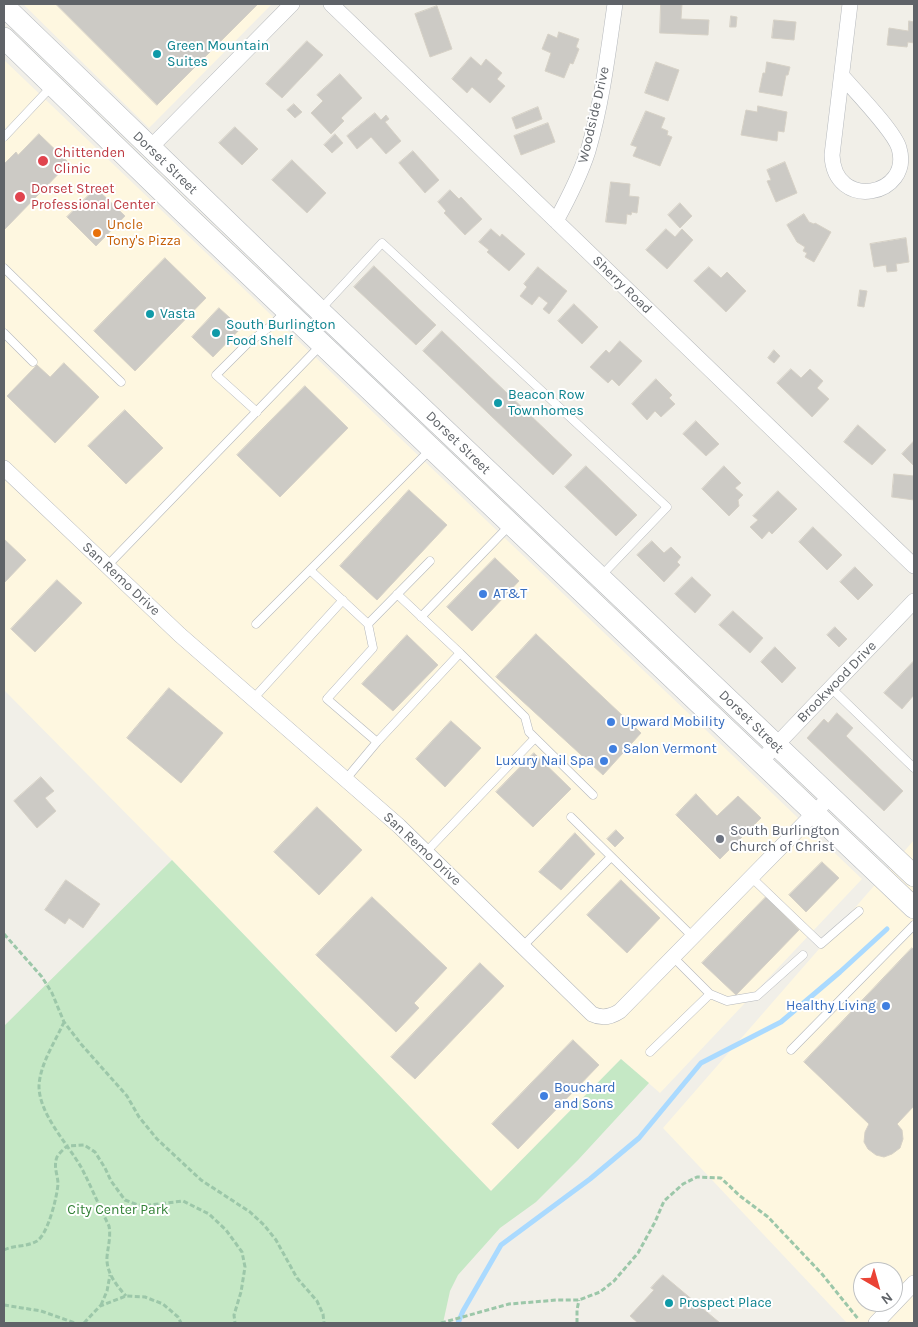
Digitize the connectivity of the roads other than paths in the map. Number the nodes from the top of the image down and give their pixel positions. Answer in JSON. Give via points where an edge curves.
{"nodes":[{"id":1,"x":6,"y":4,"type":"edge"},
{"id":2,"x":292,"y":4,"type":"edge"},
{"id":3,"x":331,"y":4,"type":"edge"},
{"id":4,"x":615,"y":4,"type":"edge"},
{"id":5,"x":850,"y":4,"type":"edge"},
{"id":6,"x":4,"y":6,"type":"edge"},
{"id":7,"x":4,"y":38,"type":"edge"},
{"id":8,"x":842,"y":76,"type":"junction"},
{"id":9,"x":52,"y":86,"type":"junction"},
{"id":10,"x":4,"y":137,"type":"edge"},
{"id":11,"x":150,"y":148,"type":"junction"},
{"id":12,"x":556,"y":221,"type":"junction"},
{"id":13,"x":4,"y":268,"type":"edge"},
{"id":14,"x":286,"y":310,"type":"junction"},
{"id":15,"x":320,"y":311,"type":"junction"},
{"id":16,"x":4,"y":333,"type":"edge"},
{"id":17,"x":322,"y":344,"type":"junction"},
{"id":18,"x":33,"y":362,"type":"dead end"},
{"id":19,"x":121,"y":382,"type":"dead end"},
{"id":20,"x":257,"y":412,"type":"junction"},
{"id":21,"x":432,"y":449,"type":"junction"},
{"id":22,"x":4,"y":468,"type":"edge"},
{"id":23,"x":511,"y":524,"type":"junction"},
{"id":24,"x":430,"y":561,"type":"dead end"},
{"id":25,"x":107,"y":566,"type":"junction"},
{"id":26,"x":914,"y":566,"type":"edge"},
{"id":27,"x":310,"y":570,"type":"junction"},
{"id":28,"x":599,"y":577,"type":"junction"},
{"id":29,"x":397,"y":594,"type":"junction"},
{"id":30,"x":343,"y":600,"type":"junction"},
{"id":31,"x":914,"y":601,"type":"edge"},
{"id":32,"x":421,"y":617,"type":"junction"},
{"id":33,"x":256,"y":624,"type":"dead end"},
{"id":34,"x":368,"y":624,"type":"junction"},
{"id":35,"x":460,"y":653,"type":"junction"},
{"id":36,"x":831,"y":688,"type":"junction"},
{"id":37,"x":253,"y":699,"type":"junction"},
{"id":38,"x":535,"y":738,"type":"junction"},
{"id":39,"x":377,"y":742,"type":"junction"},
{"id":40,"x":776,"y":745,"type":"junction"},
{"id":41,"x":760,"y":762,"type":"junction"},
{"id":42,"x":914,"y":768,"type":"edge"},
{"id":43,"x":346,"y":779,"type":"junction"},
{"id":44,"x":593,"y":794,"type":"dead end"},
{"id":45,"x":830,"y":797,"type":"junction"},
{"id":46,"x":814,"y":813,"type":"junction"},
{"id":47,"x":571,"y":817,"type":"dead end"},
{"id":48,"x":426,"y":852,"type":"junction"},
{"id":49,"x":611,"y":857,"type":"junction"},
{"id":50,"x":914,"y":876,"type":"edge"},
{"id":51,"x":751,"y":877,"type":"junction"},
{"id":52,"x":914,"y":908,"type":"edge"},
{"id":53,"x":859,"y":911,"type":"dead end"},
{"id":54,"x":914,"y":925,"type":"edge"},
{"id":55,"x":692,"y":936,"type":"junction"},
{"id":56,"x":523,"y":946,"type":"junction"},
{"id":57,"x":803,"y":955,"type":"dead end"},
{"id":58,"x":672,"y":956,"type":"junction"},
{"id":59,"x":710,"y":994,"type":"junction"},
{"id":60,"x":791,"y":1050,"type":"dead end"},
{"id":61,"x":650,"y":1052,"type":"dead end"},
{"id":62,"x":914,"y":1283,"type":"edge"},
{"id":63,"x":876,"y":1323,"type":"edge"}],
"edges":[{"from":1,"to":6,"type":"street"},
{"from":2,"to":11,"type":"street"},
{"from":3,"to":12,"type":"street","name":"Sherry Road"},
{"from":4,"to":12,"type":"street","name":"Woodside Drive","via":[[587,152],[575,185]]},
{"from":5,"to":8,"type":"street"},
{"from":6,"to":11,"type":"main road","name":"Dorset Street"},
{"from":7,"to":9,"type":"main road","name":"Dorset Street"},
{"from":8,"to":8,"type":"street","via":[[892,135],[899,149],[900,164],[893,179],[873,191],[850,188],[834,171],[832,155]]},
{"from":9,"to":10,"type":"lane"},
{"from":9,"to":14,"type":"main road","name":"Dorset Street"},
{"from":11,"to":15,"type":"main road","name":"Dorset Street"},
{"from":12,"to":26,"type":"street","name":"Sherry Road"},
{"from":13,"to":19,"type":"lane"},
{"from":14,"to":17,"type":"main road","name":"Dorset Street"},
{"from":14,"to":20,"type":"lane","via":[[216,375]]},
{"from":15,"to":28,"type":"main road","name":"Dorset Street"},
{"from":15,"to":28,"type":"lane","via":[[382,243],[667,508]]},
{"from":16,"to":18,"type":"lane"},
{"from":17,"to":20,"type":"lane"},
{"from":17,"to":21,"type":"main road","name":"Dorset Street"},
{"from":20,"to":25,"type":"lane"},
{"from":21,"to":23,"type":"main road","name":"Dorset Street"},
{"from":21,"to":27,"type":"lane"},
{"from":22,"to":25,"type":"street","name":"San Remo Drive"},
{"from":23,"to":32,"type":"lane"},
{"from":23,"to":41,"type":"main road","name":"Dorset Street"},
{"from":24,"to":29,"type":"lane"},
{"from":25,"to":37,"type":"street","name":"San Remo Drive"},
{"from":27,"to":30,"type":"lane"},
{"from":27,"to":33,"type":"lane"},
{"from":28,"to":40,"type":"main road","name":"Dorset Street"},
{"from":29,"to":32,"type":"lane"},
{"from":29,"to":34,"type":"lane"},
{"from":30,"to":34,"type":"lane"},
{"from":30,"to":37,"type":"lane"},
{"from":31,"to":36,"type":"street","name":"Brookwood Drive"},
{"from":32,"to":35,"type":"lane"},
{"from":34,"to":39,"type":"lane","via":[[373,648],[327,699]]},
{"from":35,"to":38,"type":"lane","via":[[525,717],[528,732]]},
{"from":35,"to":39,"type":"lane"},
{"from":36,"to":40,"type":"street","name":"Brookwood Drive"},
{"from":36,"to":42,"type":"lane"},
{"from":37,"to":43,"type":"street","name":"San Remo Drive"},
{"from":38,"to":44,"type":"lane"},
{"from":38,"to":48,"type":"lane"},
{"from":39,"to":43,"type":"lane"},
{"from":40,"to":41,"type":"street","name":"Brookwood Drive"},
{"from":40,"to":45,"type":"main road","name":"Dorset Street"},
{"from":41,"to":46,"type":"main road","name":"Dorset Street"},
{"from":43,"to":48,"type":"street","name":"San Remo Drive"},
{"from":45,"to":46,"type":"street","name":"San Remo Drive"},
{"from":45,"to":50,"type":"main road","name":"Dorset Street"},
{"from":46,"to":51,"type":"street","name":"San Remo Drive"},
{"from":46,"to":52,"type":"main road","name":"Dorset Street"},
{"from":47,"to":49,"type":"lane"},
{"from":48,"to":56,"type":"street","name":"San Remo Drive"},
{"from":49,"to":55,"type":"lane"},
{"from":49,"to":56,"type":"lane"},
{"from":51,"to":53,"type":"lane","via":[[821,944]]},
{"from":51,"to":55,"type":"street","name":"San Remo Drive"},
{"from":54,"to":60,"type":"lane"},
{"from":55,"to":58,"type":"street","name":"San Remo Drive"},
{"from":56,"to":58,"type":"street","name":"San Remo Drive","via":[[598,1017],[614,1015]]},
{"from":57,"to":59,"type":"lane","via":[[758,996],[727,1001]]},
{"from":58,"to":59,"type":"lane"},
{"from":59,"to":61,"type":"lane"},
{"from":62,"to":63,"type":"street"}]}
